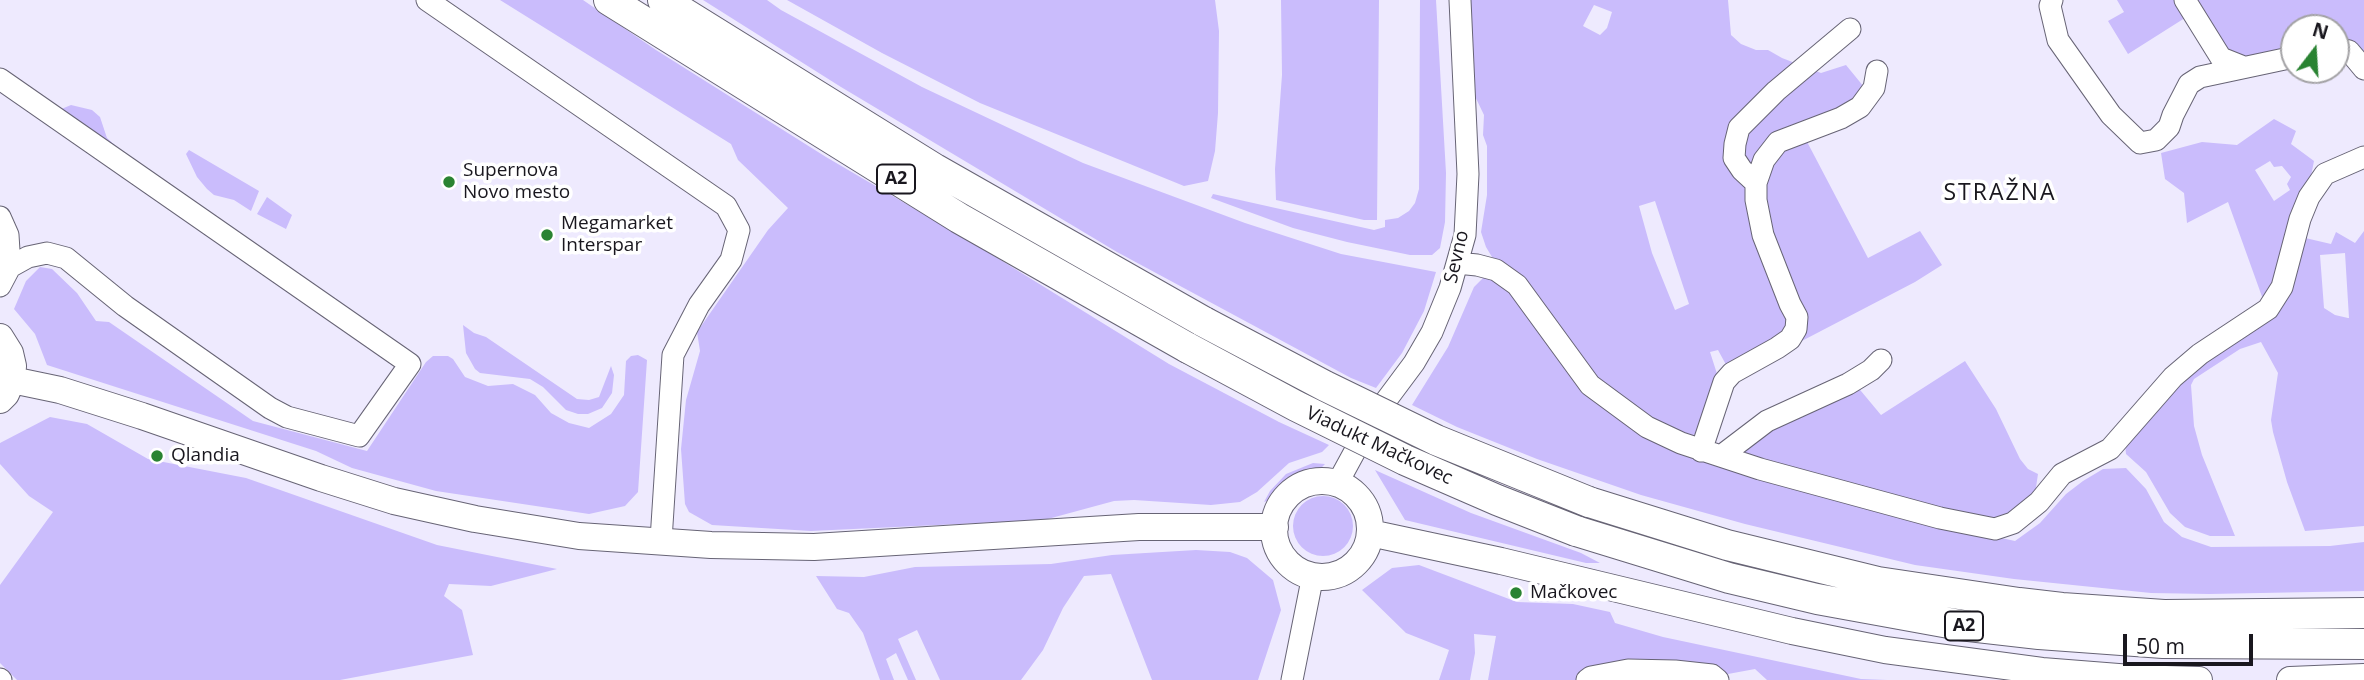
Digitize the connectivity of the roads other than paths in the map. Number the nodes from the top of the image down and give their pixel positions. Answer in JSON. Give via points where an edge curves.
{"nodes":[{"id":1,"x":427,"y":0,"type":"edge"},
{"id":2,"x":609,"y":0,"type":"edge"},
{"id":3,"x":663,"y":0,"type":"edge"},
{"id":4,"x":1460,"y":0,"type":"edge"},
{"id":5,"x":2052,"y":0,"type":"edge"},
{"id":6,"x":2185,"y":0,"type":"edge"},
{"id":7,"x":1850,"y":29,"type":"dead end"},
{"id":8,"x":2350,"y":52,"type":"edge"},
{"id":9,"x":2280,"y":60,"type":"edge"},
{"id":10,"x":2241,"y":66,"type":"junction"},
{"id":11,"x":2364,"y":69,"type":"edge"},
{"id":12,"x":1877,"y":71,"type":"dead end"},
{"id":13,"x":0,"y":79,"type":"edge"},
{"id":14,"x":2364,"y":157,"type":"edge"},
{"id":15,"x":1756,"y":183,"type":"junction"},
{"id":16,"x":0,"y":217,"type":"edge"},
{"id":17,"x":1457,"y":263,"type":"junction"},
{"id":18,"x":5,"y":277,"type":"edge"},
{"id":19,"x":0,"y":337,"type":"edge"},
{"id":20,"x":1881,"y":360,"type":"dead end"},
{"id":21,"x":6,"y":390,"type":"edge"},
{"id":22,"x":1711,"y":454,"type":"junction"},
{"id":23,"x":1337,"y":484,"type":"junction"},
{"id":24,"x":1275,"y":527,"type":"junction"},
{"id":25,"x":1370,"y":533,"type":"junction"},
{"id":26,"x":662,"y":541,"type":"junction"},
{"id":27,"x":1313,"y":575,"type":"junction"},
{"id":28,"x":2364,"y":613,"type":"edge"},
{"id":29,"x":2364,"y":644,"type":"edge"},
{"id":30,"x":2364,"y":677,"type":"edge"},
{"id":31,"x":1292,"y":680,"type":"edge"},
{"id":32,"x":1587,"y":680,"type":"edge"},
{"id":33,"x":1718,"y":680,"type":"edge"},
{"id":34,"x":2199,"y":680,"type":"edge"},
{"id":35,"x":2290,"y":680,"type":"edge"}],
"edges":[{"from":1,"to":26,"type":"street","via":[[726,206],[738,230],[731,260],[699,305],[673,355]]},
{"from":2,"to":29,"type":"highway","name":"Viadukt Mačkovec","number":"A2","bridge":true,"via":[[959,218],[1188,348],[1405,460],[1576,531],[1729,578],[1960,625],[2162,643]]},
{"from":3,"to":28,"type":"highway","name":"Viadukt Mačkovec","number":"A2","bridge":true,"via":[[935,169],[1204,322],[1436,440],[1589,502],[1727,545],[1878,582],[2019,603],[2164,615]]},
{"from":4,"to":17,"type":"street","name":"Sevno","via":[[1468,174],[1465,235]]},
{"from":5,"to":10,"type":"street","via":[[2049,6],[2058,40],[2111,115],[2140,143],[2156,140],[2169,127],[2189,84]]},
{"from":6,"to":10,"type":"street","via":[[2221,58]]},
{"from":7,"to":15,"type":"street","via":[[1739,128],[1734,158]]},
{"from":8,"to":11,"type":"street"},
{"from":9,"to":10,"type":"street"},
{"from":12,"to":15,"type":"street","via":[[1874,88],[1860,107],[1778,142],[1764,160]]},
{"from":13,"to":18,"type":"street","via":[[410,364],[359,436],[287,417],[271,408],[125,306],[66,258],[47,253],[28,257]]},
{"from":14,"to":22,"type":"street","via":[[2325,174],[2309,197],[2282,287],[2268,309],[2200,354],[2110,449],[2062,474],[2039,502],[2013,523],[1996,529],[1940,518]]},
{"from":15,"to":22,"type":"street","via":[[1763,235],[1797,317],[1796,329],[1790,339],[1724,382],[1715,405]]},
{"from":16,"to":18,"type":"street","via":[[8,234]]},
{"from":17,"to":22,"type":"street","via":[[1496,270],[1517,285],[1590,385],[1647,427]]},
{"from":17,"to":23,"type":"street","name":"Sevno","via":[[1432,332],[1373,418]]},
{"from":19,"to":21,"type":"main road","via":[[13,366]]},
{"from":20,"to":22,"type":"street","via":[[1848,384],[1767,421]]},
{"from":21,"to":26,"type":"main road","via":[[60,390],[394,501],[532,529]]},
{"from":23,"to":24,"type":"main road","via":[[1310,482],[1296,488],[1284,498]]},
{"from":23,"to":25,"type":"main road","via":[[1359,498]]},
{"from":24,"to":26,"type":"main road","via":[[1139,527],[814,547]]},
{"from":24,"to":27,"type":"main road","via":[[1280,553],[1299,571]]},
{"from":25,"to":27,"type":"main road","via":[[1361,557],[1352,566],[1326,577]]},
{"from":25,"to":34,"type":"main road","via":[[1885,650],[2042,671]]},
{"from":27,"to":31,"type":"street"},
{"from":30,"to":35,"type":"main road"},
{"from":32,"to":33,"type":"street","via":[[1628,670],[1712,675]]}]}
